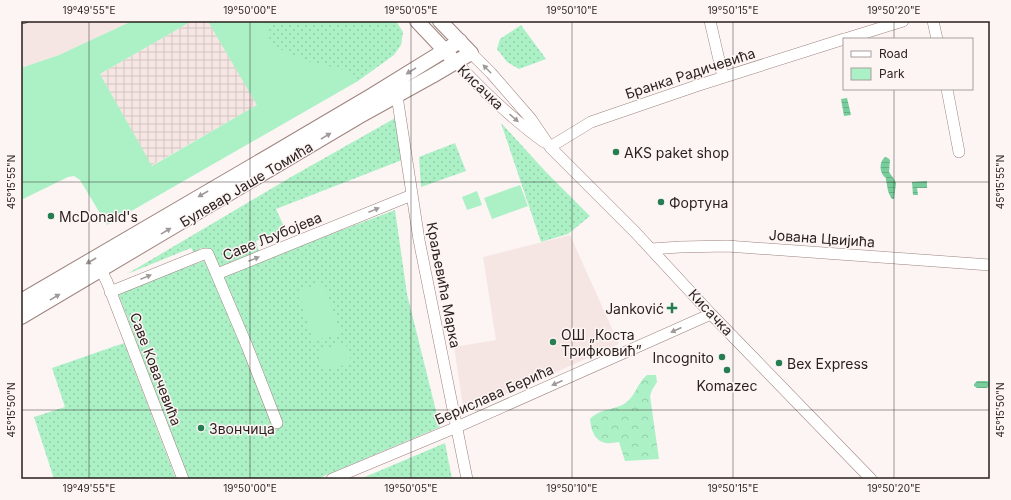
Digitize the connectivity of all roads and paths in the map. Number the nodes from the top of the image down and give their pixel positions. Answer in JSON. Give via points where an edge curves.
{"nodes":[{"id":1,"x":417,"y":21,"type":"edge"},
{"id":2,"x":440,"y":21,"type":"edge"},
{"id":3,"x":710,"y":21,"type":"edge"},
{"id":4,"x":903,"y":21,"type":"edge"},
{"id":5,"x":933,"y":21,"type":"edge"},
{"id":6,"x":848,"y":38,"type":"edge"},
{"id":7,"x":936,"y":38,"type":"edge"},
{"id":8,"x":843,"y":40,"type":"edge"},
{"id":9,"x":460,"y":41,"type":"junction"},
{"id":10,"x":444,"y":50,"type":"junction"},
{"id":11,"x":471,"y":53,"type":"junction"},
{"id":12,"x":456,"y":62,"type":"junction"},
{"id":13,"x":723,"y":77,"type":"junction"},
{"id":14,"x":947,"y":90,"type":"edge"},
{"id":15,"x":397,"y":96,"type":"junction"},
{"id":16,"x":550,"y":147,"type":"junction"},
{"id":17,"x":960,"y":152,"type":"dead end"},
{"id":18,"x":412,"y":195,"type":"junction"},
{"id":19,"x":651,"y":249,"type":"junction"},
{"id":20,"x":990,"y":265,"type":"edge"},
{"id":21,"x":101,"y":270,"type":"junction"},
{"id":22,"x":217,"y":274,"type":"junction"},
{"id":23,"x":110,"y":292,"type":"junction"},
{"id":24,"x":21,"y":301,"type":"edge"},
{"id":25,"x":711,"y":314,"type":"junction"},
{"id":26,"x":21,"y":317,"type":"edge"},
{"id":27,"x":277,"y":423,"type":"dead end"},
{"id":28,"x":457,"y":427,"type":"junction"},
{"id":29,"x":183,"y":479,"type":"edge"},
{"id":30,"x":332,"y":479,"type":"edge"},
{"id":31,"x":467,"y":479,"type":"edge"},
{"id":32,"x":870,"y":479,"type":"edge"}],
"edges":[{"from":1,"to":10,"type":"main road","name":"Кисачка"},
{"from":2,"to":9,"type":"main road","name":"Кисачка"},
{"from":3,"to":13,"type":"street"},
{"from":4,"to":6,"type":"street","name":"Бранка Радичевића"},
{"from":5,"to":7,"type":"street"},
{"from":8,"to":13,"type":"street","name":"Бранка Радичевића"},
{"from":9,"to":10,"type":"main road","name":"Булевар Јаше Томића"},
{"from":9,"to":11,"type":"main road","name":"Кисачка"},
{"from":10,"to":12,"type":"main road","name":"Кисачка"},
{"from":10,"to":24,"type":"main road","name":"Булевар Јаше Томића","one_way":true,"via":[[371,96]]},
{"from":11,"to":12,"type":"main road","name":"Булевар Јаше Томића"},
{"from":16,"to":11,"type":"street","name":"Кисачка","one_way":true,"via":[[532,119]]},
{"from":12,"to":15,"type":"main road","name":"Булевар Јаше Томића"},
{"from":12,"to":16,"type":"street","name":"Кисачка","one_way":true,"via":[[524,128]]},
{"from":13,"to":16,"type":"street","name":"Бранка Радичевића","via":[[591,122]]},
{"from":14,"to":17,"type":"street"},
{"from":15,"to":18,"type":"street","name":"Краљевића Марка"},
{"from":21,"to":15,"type":"main road","name":"Булевар Јаше Томића","one_way":true},
{"from":16,"to":19,"type":"street","name":"Кисачка"},
{"from":22,"to":18,"type":"street","name":"Саве Љубојева","one_way":true},
{"from":18,"to":28,"type":"street","name":"Краљевића Марка"},
{"from":19,"to":20,"type":"street","name":"Јована Цвијића","via":[[727,246]]},
{"from":19,"to":25,"type":"street","name":"Кисачка"},
{"from":21,"to":23,"type":"street","name":"Саве Ковачевића"},
{"from":26,"to":21,"type":"main road","name":"Булевар Јаше Томића","one_way":true},
{"from":23,"to":22,"type":"street","name":"Саве Љубојева","one_way":true,"via":[[204,254],[208,254]]},
{"from":22,"to":27,"type":"street"},
{"from":23,"to":29,"type":"street","name":"Саве Ковачевића"},
{"from":25,"to":28,"type":"street","name":"Берислава Берића","one_way":true},
{"from":25,"to":32,"type":"street","name":"Кисачка"},
{"from":28,"to":30,"type":"street","name":"Берислава Берића"},
{"from":28,"to":31,"type":"street","name":"Краљевића Марка"}]}
